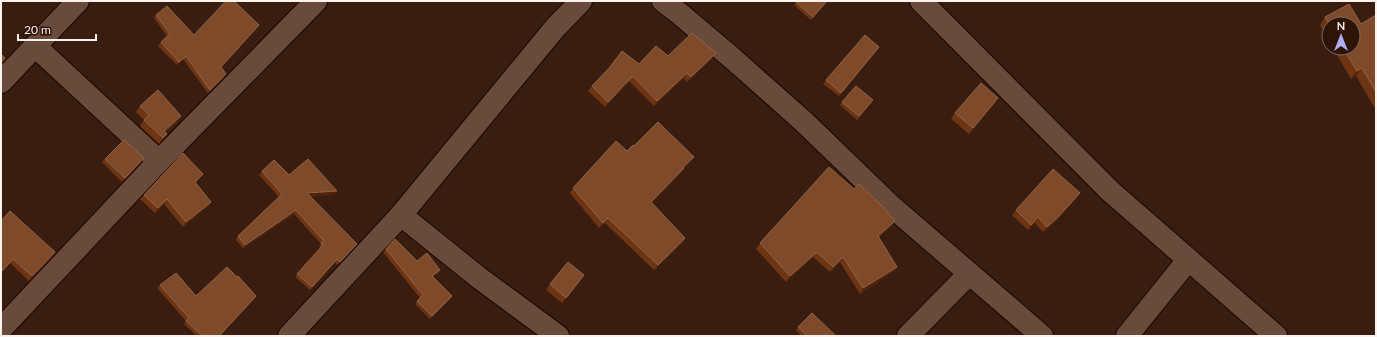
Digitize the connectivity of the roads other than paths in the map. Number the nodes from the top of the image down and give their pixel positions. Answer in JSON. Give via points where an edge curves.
{"nodes":[{"id":1,"x":78,"y":1,"type":"edge"},
{"id":2,"x":316,"y":1,"type":"edge"},
{"id":3,"x":581,"y":1,"type":"edge"},
{"id":4,"x":663,"y":1,"type":"edge"},
{"id":5,"x":921,"y":1,"type":"edge"},
{"id":6,"x":35,"y":46,"type":"junction"},
{"id":7,"x":1,"y":82,"type":"edge"},
{"id":8,"x":159,"y":161,"type":"junction"},
{"id":9,"x":400,"y":215,"type":"junction"},
{"id":10,"x":1188,"y":260,"type":"junction"},
{"id":11,"x":969,"y":274,"type":"junction"},
{"id":12,"x":1,"y":329,"type":"edge"},
{"id":13,"x":289,"y":336,"type":"edge"},
{"id":14,"x":558,"y":336,"type":"edge"},
{"id":15,"x":908,"y":336,"type":"edge"},
{"id":16,"x":1042,"y":336,"type":"edge"},
{"id":17,"x":1127,"y":336,"type":"edge"},
{"id":18,"x":1276,"y":336,"type":"edge"}],
"edges":[{"from":1,"to":6,"type":"street"},
{"from":2,"to":8,"type":"street"},
{"from":3,"to":9,"type":"street","via":[[555,28]]},
{"from":4,"to":11,"type":"street","via":[[797,116],[890,205]]},
{"from":5,"to":10,"type":"street","via":[[1110,191]]},
{"from":6,"to":7,"type":"street"},
{"from":6,"to":8,"type":"street"},
{"from":8,"to":12,"type":"street"},
{"from":9,"to":13,"type":"street"},
{"from":9,"to":14,"type":"street"},
{"from":10,"to":17,"type":"street"},
{"from":10,"to":18,"type":"street"},
{"from":11,"to":15,"type":"street"},
{"from":11,"to":16,"type":"street"}]}
